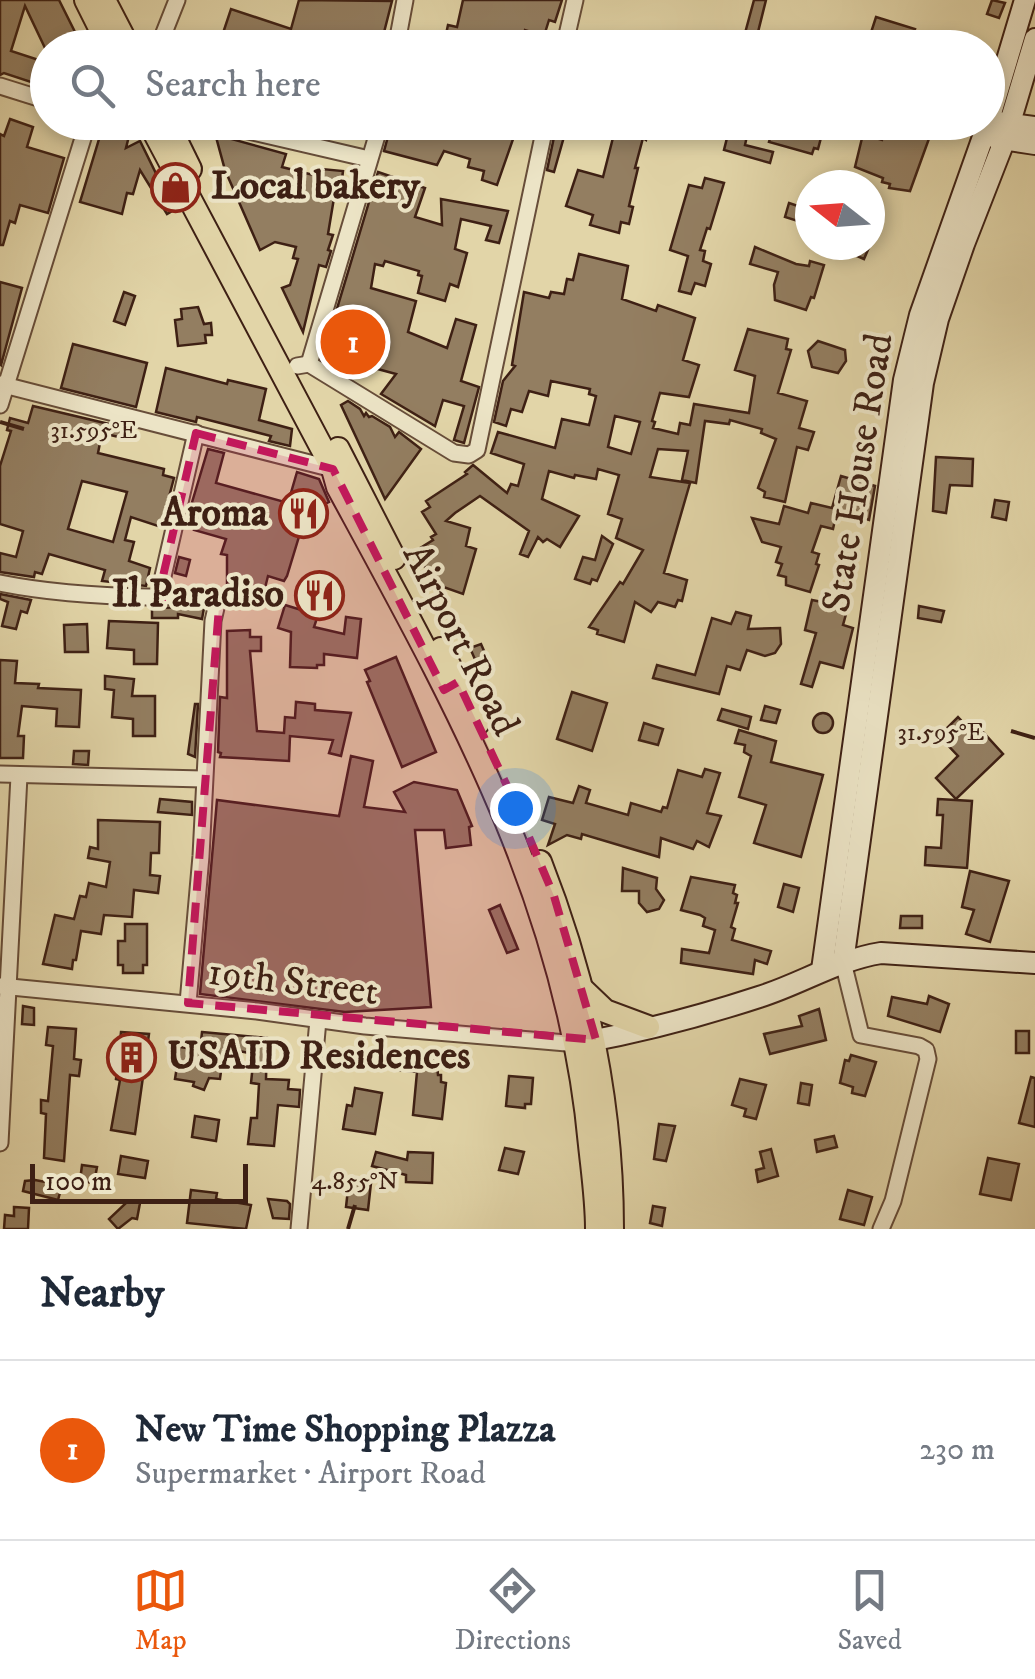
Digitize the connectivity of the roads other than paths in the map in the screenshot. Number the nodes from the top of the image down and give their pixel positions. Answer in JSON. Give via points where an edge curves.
{"nodes":[{"id":1,"x":86,"y":0,"type":"edge"},
{"id":2,"x":104,"y":0,"type":"edge"},
{"id":3,"x":178,"y":0,"type":"edge"},
{"id":4,"x":405,"y":0,"type":"edge"},
{"id":5,"x":575,"y":0,"type":"edge"},
{"id":6,"x":1025,"y":0,"type":"edge"},
{"id":7,"x":101,"y":30,"type":"edge"},
{"id":8,"x":120,"y":30,"type":"edge"},
{"id":9,"x":166,"y":30,"type":"edge"},
{"id":10,"x":399,"y":30,"type":"edge"},
{"id":11,"x":568,"y":30,"type":"edge"},
{"id":12,"x":1034,"y":47,"type":"edge"},
{"id":13,"x":0,"y":86,"type":"edge"},
{"id":14,"x":1005,"y":93,"type":"edge"},
{"id":15,"x":30,"y":95,"type":"edge"},
{"id":16,"x":1005,"y":112,"type":"edge"},
{"id":17,"x":1035,"y":127,"type":"edge"},
{"id":18,"x":1005,"y":129,"type":"edge"},
{"id":19,"x":1005,"y":133,"type":"edge"},
{"id":20,"x":82,"y":140,"type":"edge"},
{"id":21,"x":158,"y":140,"type":"edge"},
{"id":22,"x":177,"y":140,"type":"edge"},
{"id":23,"x":287,"y":140,"type":"edge"},
{"id":24,"x":375,"y":140,"type":"edge"},
{"id":25,"x":542,"y":140,"type":"edge"},
{"id":26,"x":993,"y":140,"type":"edge"},
{"id":27,"x":1035,"y":144,"type":"edge"},
{"id":28,"x":369,"y":159,"type":"junction"},
{"id":29,"x":303,"y":365,"type":"junction"},
{"id":30,"x":3,"y":385,"type":"edge"},
{"id":31,"x":0,"y":405,"type":"edge"},
{"id":32,"x":196,"y":432,"type":"junction"},
{"id":33,"x":333,"y":469,"type":"junction"},
{"id":34,"x":0,"y":582,"type":"edge"},
{"id":35,"x":885,"y":589,"type":"junction"},
{"id":36,"x":158,"y":598,"type":"junction"},
{"id":37,"x":451,"y":686,"type":"junction"},
{"id":38,"x":0,"y":774,"type":"edge"},
{"id":39,"x":19,"y":776,"type":"junction"},
{"id":40,"x":203,"y":778,"type":"junction"},
{"id":41,"x":850,"y":912,"type":"junction"},
{"id":42,"x":881,"y":953,"type":"junction"},
{"id":43,"x":843,"y":962,"type":"junction"},
{"id":44,"x":1035,"y":963,"type":"edge"},
{"id":45,"x":822,"y":970,"type":"junction"},
{"id":46,"x":3,"y":987,"type":"edge"},
{"id":47,"x":581,"y":988,"type":"junction"},
{"id":48,"x":188,"y":1004,"type":"junction"},
{"id":49,"x":318,"y":1020,"type":"junction"},
{"id":50,"x":648,"y":1027,"type":"junction"},
{"id":51,"x":587,"y":1042,"type":"junction"},
{"id":52,"x":0,"y":1142,"type":"edge"},
{"id":53,"x":299,"y":1229,"type":"edge"},
{"id":54,"x":596,"y":1229,"type":"edge"},
{"id":55,"x":612,"y":1229,"type":"edge"},
{"id":56,"x":881,"y":1229,"type":"edge"}],
"edges":[{"from":1,"to":7,"type":"main road"},
{"from":2,"to":8,"type":"main road"},
{"from":3,"to":9,"type":"street"},
{"from":4,"to":10,"type":"street"},
{"from":5,"to":11,"type":"street"},
{"from":6,"to":14,"type":"main road"},
{"from":12,"to":16,"type":"main road"},
{"from":13,"to":15,"type":"street"},
{"from":17,"to":18,"type":"main road"},
{"from":19,"to":27,"type":"main road"},
{"from":20,"to":30,"type":"street"},
{"from":21,"to":33,"type":"main road","name":"Airport Road"},
{"from":22,"to":29,"type":"main road","name":"Airport Road"},
{"from":23,"to":28,"type":"street"},
{"from":24,"to":28,"type":"street"},
{"from":25,"to":29,"type":"street","via":[[478,450],[454,453]]},
{"from":26,"to":35,"type":"main road","via":[[955,240],[904,441]]},
{"from":28,"to":29,"type":"street"},
{"from":29,"to":37,"type":"main road","name":"Airport Road"},
{"from":30,"to":31,"type":"street"},
{"from":30,"to":32,"type":"street"},
{"from":32,"to":33,"type":"street"},
{"from":32,"to":36,"type":"street"},
{"from":33,"to":37,"type":"main road","name":"Airport Road"},
{"from":34,"to":36,"type":"street","via":[[64,595]]},
{"from":35,"to":41,"type":"main road"},
{"from":35,"to":45,"type":"main road","name":"State House Road"},
{"from":36,"to":40,"type":"street","via":[[218,599]]},
{"from":37,"to":47,"type":"main road","name":"Airport Road","via":[[533,843]]},
{"from":37,"to":51,"type":"main road","name":"Airport Road","via":[[520,848]]},
{"from":38,"to":39,"type":"street"},
{"from":39,"to":40,"type":"street"},
{"from":39,"to":46,"type":"street"},
{"from":40,"to":48,"type":"street"},
{"from":41,"to":42,"type":"main road"},
{"from":41,"to":43,"type":"main road"},
{"from":42,"to":43,"type":"main road"},
{"from":42,"to":44,"type":"main road"},
{"from":43,"to":45,"type":"main road"},
{"from":43,"to":56,"type":"street","via":[[861,1035],[919,1046],[928,1059]]},
{"from":45,"to":50,"type":"main road","via":[[759,997]]},
{"from":46,"to":48,"type":"street","name":"19th Street"},
{"from":46,"to":52,"type":"street"},
{"from":47,"to":50,"type":"main road","via":[[605,1011]]},
{"from":47,"to":51,"type":"main road","name":"Airport Road"},
{"from":48,"to":49,"type":"street","name":"19th Street"},
{"from":49,"to":51,"type":"street","name":"19th Street"},
{"from":49,"to":53,"type":"street"},
{"from":50,"to":51,"type":"main road"},
{"from":51,"to":54,"type":"main road","name":"Airport Road"},
{"from":51,"to":55,"type":"main road","name":"Airport Road","via":[[608,1143]]}]}
